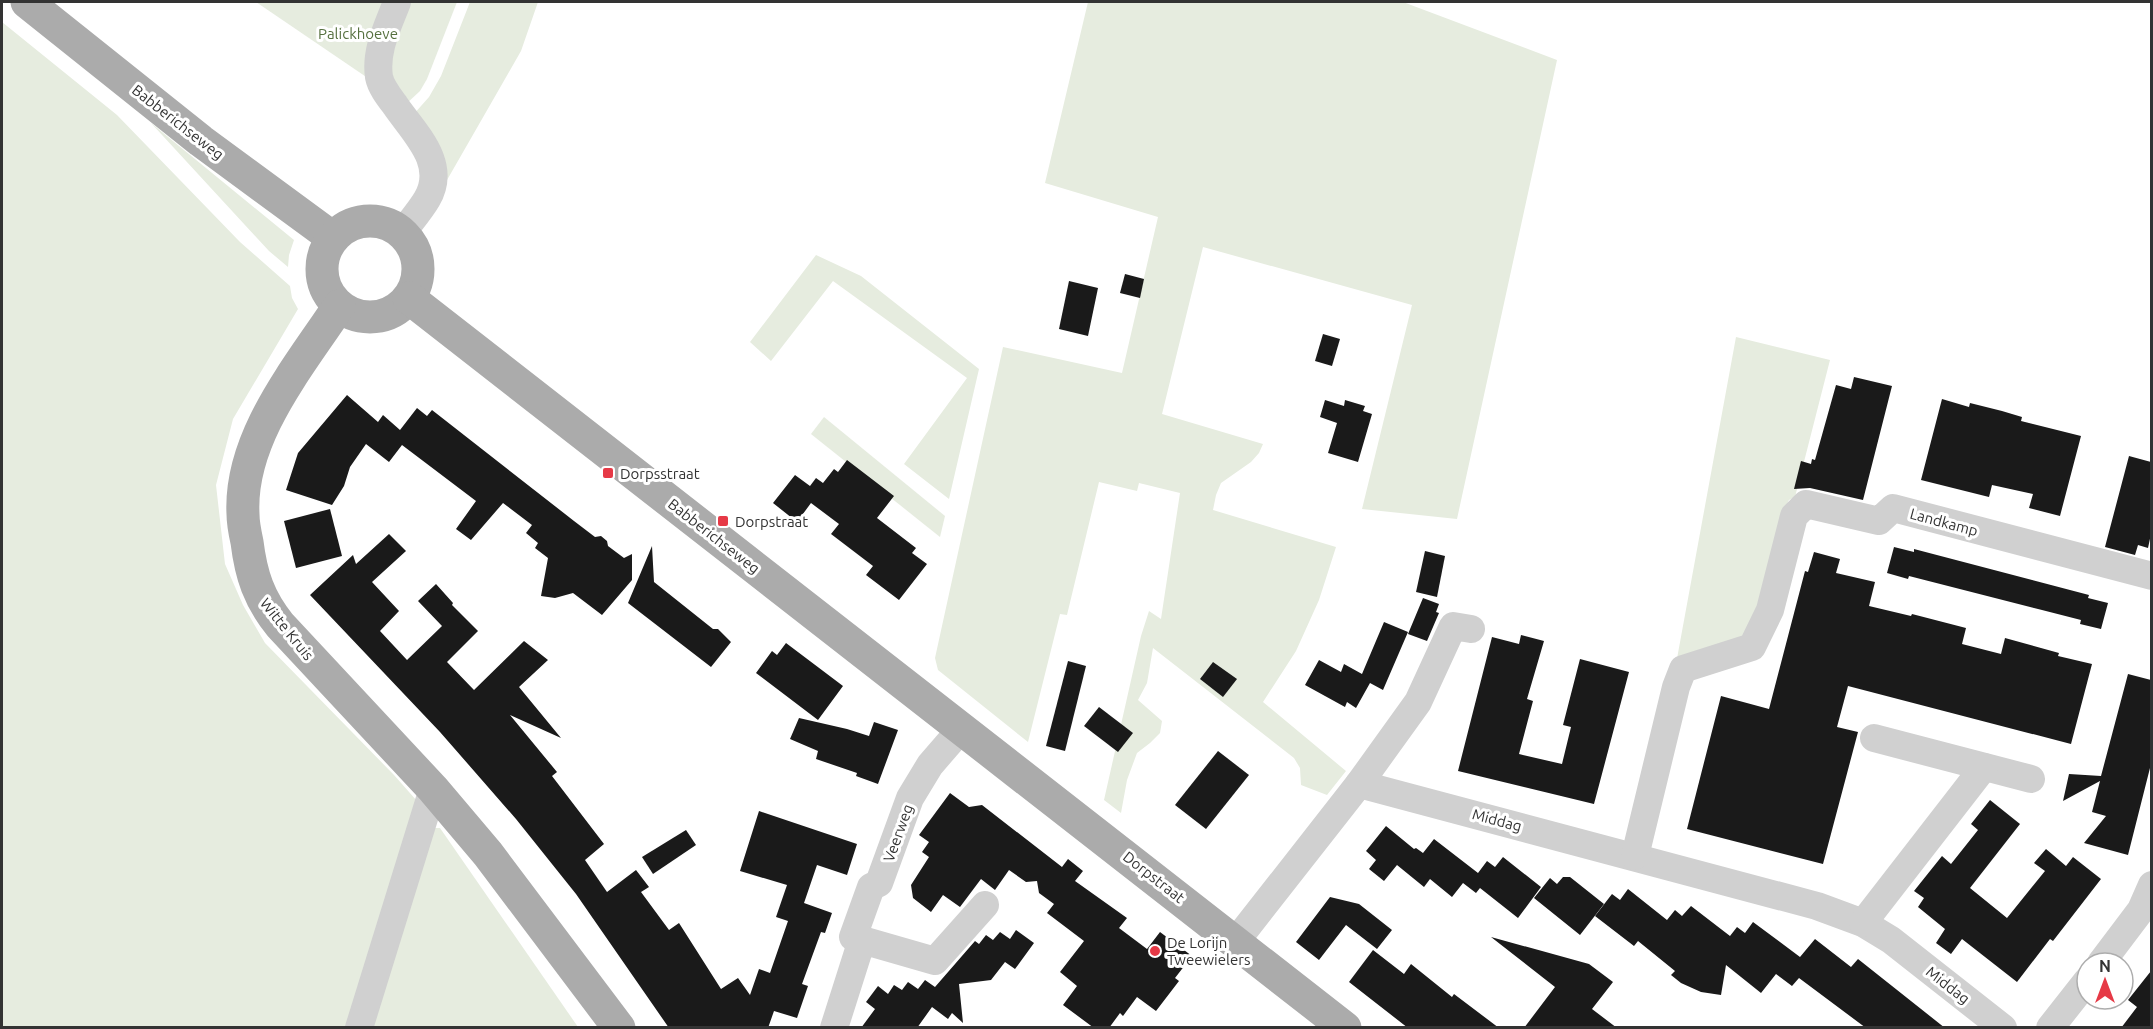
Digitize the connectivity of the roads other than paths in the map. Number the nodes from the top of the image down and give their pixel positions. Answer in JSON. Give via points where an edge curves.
{"nodes":[{"id":1,"x":27,"y":2,"type":"edge"},
{"id":2,"x":397,"y":2,"type":"edge"},
{"id":3,"x":402,"y":233,"type":"junction"},
{"id":4,"x":333,"y":238,"type":"junction"},
{"id":5,"x":409,"y":298,"type":"junction"},
{"id":6,"x":339,"y":306,"type":"junction"},
{"id":7,"x":2151,"y":576,"type":"edge"},
{"id":8,"x":1472,"y":628,"type":"dead end"},
{"id":9,"x":962,"y":728,"type":"junction"},
{"id":10,"x":1874,"y":738,"type":"dead end"},
{"id":11,"x":1984,"y":766,"type":"junction"},
{"id":12,"x":2031,"y":779,"type":"dead end"},
{"id":13,"x":1359,"y":784,"type":"junction"},
{"id":14,"x":433,"y":789,"type":"junction"},
{"id":15,"x":1635,"y":856,"type":"junction"},
{"id":16,"x":2151,"y":885,"type":"edge"},
{"id":17,"x":985,"y":905,"type":"dead end"},
{"id":18,"x":1863,"y":923,"type":"junction"},
{"id":19,"x":862,"y":940,"type":"junction"},
{"id":20,"x":1236,"y":942,"type":"junction"},
{"id":21,"x":2110,"y":951,"type":"edge"},
{"id":22,"x":2075,"y":996,"type":"edge"},
{"id":23,"x":359,"y":1028,"type":"edge"},
{"id":24,"x":619,"y":1028,"type":"edge"},
{"id":25,"x":834,"y":1028,"type":"edge"},
{"id":26,"x":1345,"y":1028,"type":"edge"},
{"id":27,"x":2003,"y":1028,"type":"edge"},
{"id":28,"x":2050,"y":1028,"type":"edge"}],
"edges":[{"from":1,"to":4,"type":"main road","name":"Babberichseweg","via":[[201,141]]},
{"from":2,"to":3,"type":"street","via":[[378,57],[380,80],[425,145],[434,176],[427,199]]},
{"from":3,"to":4,"type":"main road","via":[[379,221],[366,221],[342,229]]},
{"from":3,"to":5,"type":"main road","via":[[411,242],[418,264],[418,276]]},
{"from":4,"to":6,"type":"main road","via":[[326,249],[322,273]]},
{"from":5,"to":6,"type":"main road","via":[[394,311],[375,317]]},
{"from":5,"to":9,"type":"main road","name":"Babberichseweg"},
{"from":6,"to":14,"type":"main road","name":"Witte Kruis","via":[[261,428],[247,471],[243,513],[249,559],[260,596],[274,618]]},
{"from":7,"to":15,"type":"street","name":"Landkamp","via":[[1893,508],[1879,521],[1806,504],[1794,516],[1770,610],[1752,647],[1683,669]]},
{"from":8,"to":13,"type":"street","via":[[1453,626],[1418,702]]},
{"from":9,"to":19,"type":"street","name":"Veerweg","via":[[930,765],[910,798],[879,883],[871,887],[853,937]]},
{"from":9,"to":20,"type":"main road","name":"Dorpstraat"},
{"from":10,"to":11,"type":"street"},
{"from":11,"to":12,"type":"street"},
{"from":11,"to":18,"type":"street"},
{"from":13,"to":15,"type":"street","name":"Middag"},
{"from":13,"to":20,"type":"street"},
{"from":14,"to":23,"type":"street"},
{"from":14,"to":24,"type":"main road","name":"Witte Kruis","via":[[488,854]]},
{"from":15,"to":18,"type":"street","name":"Middag","via":[[1817,906]]},
{"from":16,"to":21,"type":"street","via":[[2141,910]]},
{"from":17,"to":19,"type":"street","via":[[935,961]]},
{"from":18,"to":27,"type":"street","name":"Middag","via":[[1891,940]]},
{"from":19,"to":25,"type":"street","name":"Veerweg"},
{"from":20,"to":26,"type":"main road","name":"Dorpstraat"},
{"from":22,"to":28,"type":"street"}]}
